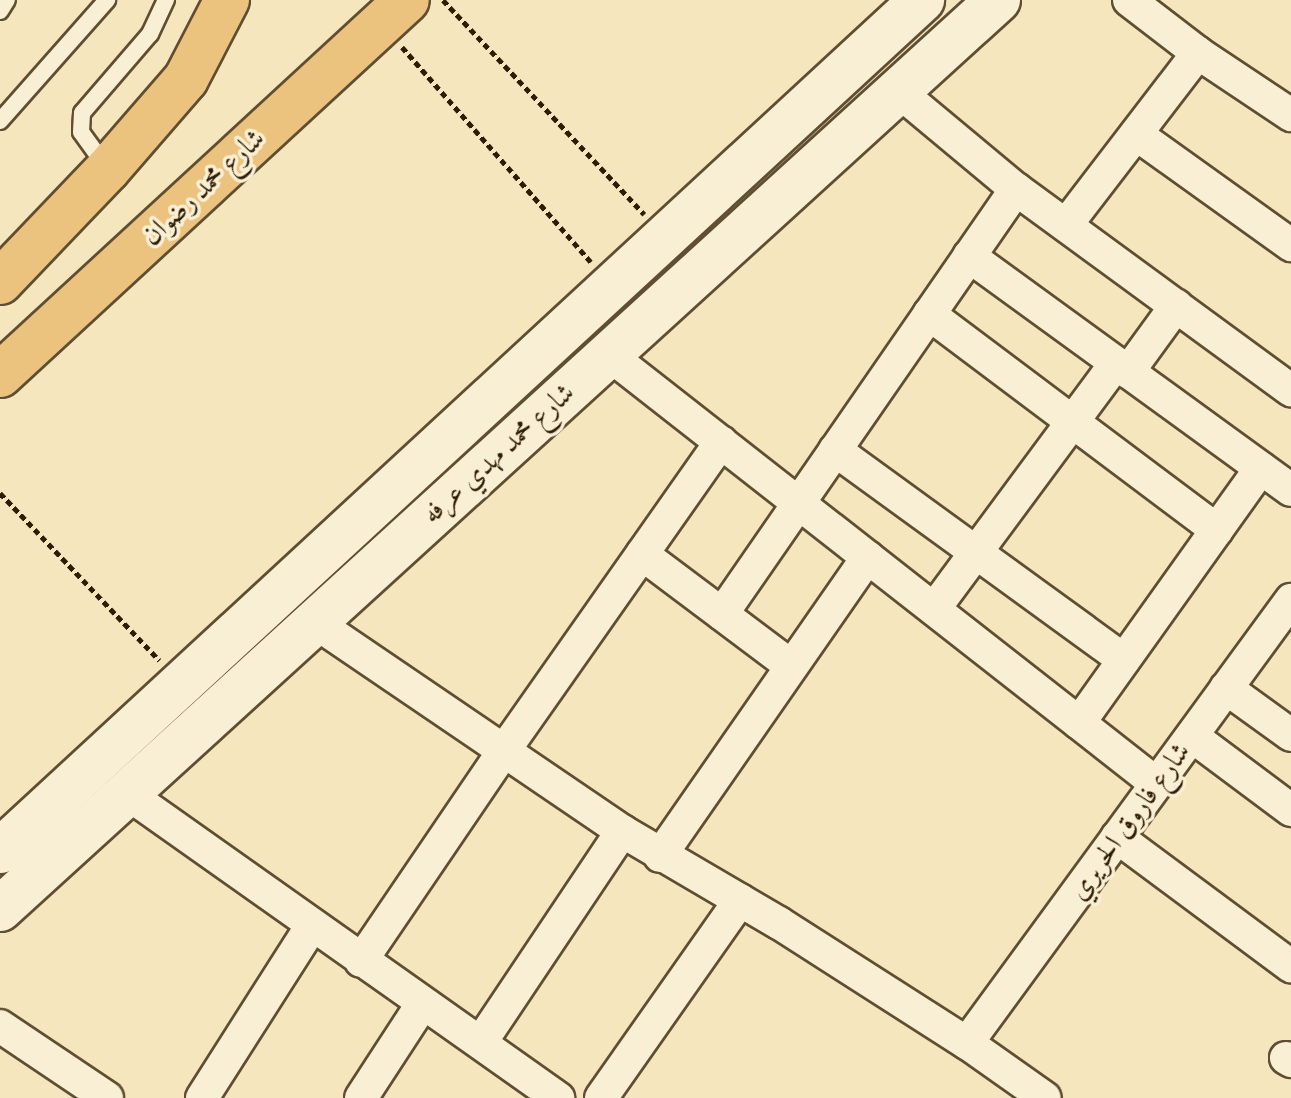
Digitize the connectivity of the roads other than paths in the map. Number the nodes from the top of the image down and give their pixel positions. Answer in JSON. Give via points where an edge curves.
{"nodes":[{"id":1,"x":7,"y":0,"type":"edge"},
{"id":2,"x":107,"y":0,"type":"edge"},
{"id":3,"x":166,"y":0,"type":"edge"},
{"id":4,"x":227,"y":0,"type":"edge"},
{"id":5,"x":922,"y":0,"type":"edge"},
{"id":6,"x":998,"y":0,"type":"edge"},
{"id":7,"x":1129,"y":0,"type":"edge"},
{"id":8,"x":0,"y":11,"type":"edge"},
{"id":9,"x":394,"y":12,"type":"edge"},
{"id":10,"x":1198,"y":53,"type":"junction"},
{"id":11,"x":897,"y":90,"type":"junction"},
{"id":12,"x":1291,"y":115,"type":"edge"},
{"id":13,"x":0,"y":121,"type":"edge"},
{"id":14,"x":1136,"y":134,"type":"junction"},
{"id":15,"x":108,"y":169,"type":"junction"},
{"id":16,"x":1016,"y":189,"type":"junction"},
{"id":17,"x":1066,"y":225,"type":"junction"},
{"id":18,"x":1291,"y":245,"type":"edge"},
{"id":19,"x":969,"y":256,"type":"junction"},
{"id":20,"x":3,"y":275,"type":"edge"},
{"id":21,"x":1176,"y":306,"type":"junction"},
{"id":22,"x":929,"y":314,"type":"junction"},
{"id":23,"x":608,"y":354,"type":"junction"},
{"id":24,"x":1122,"y":367,"type":"junction"},
{"id":25,"x":0,"y":375,"type":"edge"},
{"id":26,"x":1291,"y":390,"type":"edge"},
{"id":27,"x":1072,"y":422,"type":"junction"},
{"id":28,"x":721,"y":442,"type":"junction"},
{"id":29,"x":835,"y":450,"type":"junction"},
{"id":30,"x":1261,"y":468,"type":"junction"},
{"id":31,"x":1291,"y":490,"type":"edge"},
{"id":32,"x":798,"y":503,"type":"junction"},
{"id":33,"x":1217,"y":530,"type":"junction"},
{"id":34,"x":976,"y":553,"type":"junction"},
{"id":35,"x":642,"y":554,"type":"junction"},
{"id":36,"x":868,"y":557,"type":"junction"},
{"id":37,"x":1291,"y":600,"type":"edge"},
{"id":38,"x":934,"y":609,"type":"junction"},
{"id":39,"x":722,"y":614,"type":"junction"},
{"id":40,"x":313,"y":621,"type":"junction"},
{"id":41,"x":1124,"y":660,"type":"junction"},
{"id":42,"x":791,"y":666,"type":"junction"},
{"id":43,"x":1226,"y":688,"type":"junction"},
{"id":44,"x":1079,"y":723,"type":"junction"},
{"id":45,"x":1291,"y":735,"type":"edge"},
{"id":46,"x":1192,"y":736,"type":"junction"},
{"id":47,"x":503,"y":752,"type":"junction"},
{"id":48,"x":1157,"y":784,"type":"junction"},
{"id":49,"x":128,"y":794,"type":"junction"},
{"id":50,"x":1291,"y":810,"type":"edge"},
{"id":51,"x":622,"y":831,"type":"junction"},
{"id":52,"x":1117,"y":837,"type":"junction"},
{"id":53,"x":0,"y":851,"type":"edge"},
{"id":54,"x":660,"y":856,"type":"junction"},
{"id":55,"x":740,"y":900,"type":"junction"},
{"id":56,"x":0,"y":909,"type":"edge"},
{"id":57,"x":311,"y":927,"type":"junction"},
{"id":58,"x":361,"y":961,"type":"junction"},
{"id":59,"x":1291,"y":966,"type":"edge"},
{"id":60,"x":423,"y":1003,"type":"junction"},
{"id":61,"x":0,"y":1026,"type":"edge"},
{"id":62,"x":481,"y":1042,"type":"junction"},
{"id":63,"x":967,"y":1043,"type":"junction"},
{"id":64,"x":554,"y":1097,"type":"edge"},
{"id":65,"x":107,"y":1098,"type":"edge"},
{"id":66,"x":202,"y":1098,"type":"edge"},
{"id":67,"x":361,"y":1098,"type":"edge"},
{"id":68,"x":601,"y":1098,"type":"edge"},
{"id":69,"x":1045,"y":1098,"type":"edge"}],
"edges":[{"from":1,"to":8,"type":"lane"},
{"from":2,"to":13,"type":"lane"},
{"from":3,"to":15,"type":"lane","via":[[150,34],[82,113],[81,132]]},
{"from":4,"to":15,"type":"main road","via":[[186,79]]},
{"from":5,"to":53,"type":"street","name":"شارع محمد مهدي عرفه"},
{"from":6,"to":11,"type":"street","name":"شارع محمد مهدي عرفه"},
{"from":7,"to":10,"type":"street"},
{"from":9,"to":25,"type":"main road","name":"شارع محمد رضوان"},
{"from":10,"to":12,"type":"street"},
{"from":10,"to":14,"type":"street"},
{"from":11,"to":16,"type":"street"},
{"from":11,"to":23,"type":"street","name":"شارع محمد مهدي عرفه"},
{"from":14,"to":17,"type":"street"},
{"from":14,"to":18,"type":"street"},
{"from":15,"to":20,"type":"main road"},
{"from":16,"to":17,"type":"street"},
{"from":16,"to":19,"type":"street"},
{"from":17,"to":21,"type":"street"},
{"from":19,"to":22,"type":"street"},
{"from":19,"to":24,"type":"street"},
{"from":21,"to":24,"type":"street"},
{"from":21,"to":26,"type":"street"},
{"from":22,"to":27,"type":"street"},
{"from":22,"to":29,"type":"street"},
{"from":23,"to":28,"type":"street"},
{"from":23,"to":40,"type":"street","name":"شارع محمد مهدي عرفه"},
{"from":24,"to":27,"type":"street"},
{"from":24,"to":30,"type":"street"},
{"from":27,"to":33,"type":"street"},
{"from":27,"to":34,"type":"street"},
{"from":28,"to":32,"type":"street"},
{"from":28,"to":35,"type":"street"},
{"from":29,"to":32,"type":"street"},
{"from":29,"to":34,"type":"street"},
{"from":30,"to":31,"type":"street"},
{"from":30,"to":33,"type":"street"},
{"from":32,"to":36,"type":"street"},
{"from":32,"to":39,"type":"street"},
{"from":33,"to":41,"type":"street"},
{"from":34,"to":38,"type":"street"},
{"from":34,"to":41,"type":"street"},
{"from":35,"to":39,"type":"street"},
{"from":35,"to":47,"type":"street"},
{"from":36,"to":38,"type":"street"},
{"from":36,"to":42,"type":"street"},
{"from":37,"to":43,"type":"street","name":"شارع فاروق الحريري"},
{"from":38,"to":44,"type":"street"},
{"from":39,"to":42,"type":"street"},
{"from":40,"to":47,"type":"street"},
{"from":40,"to":49,"type":"street","name":"شارع محمد مهدي عرفه"},
{"from":41,"to":44,"type":"street"},
{"from":42,"to":54,"type":"street"},
{"from":43,"to":45,"type":"street"},
{"from":43,"to":46,"type":"street","name":"شارع فاروق الحريري"},
{"from":44,"to":48,"type":"street"},
{"from":46,"to":48,"type":"street","name":"شارع فاروق الحريري"},
{"from":46,"to":50,"type":"street"},
{"from":47,"to":51,"type":"street"},
{"from":47,"to":58,"type":"street"},
{"from":48,"to":52,"type":"street","name":"شارع فاروق الحريري"},
{"from":49,"to":56,"type":"street","name":"شارع محمد مهدي عرفه"},
{"from":49,"to":57,"type":"street"},
{"from":51,"to":54,"type":"street"},
{"from":51,"to":62,"type":"street"},
{"from":52,"to":59,"type":"street"},
{"from":52,"to":63,"type":"street","name":"شارع فاروق الحريري"},
{"from":54,"to":55,"type":"street"},
{"from":55,"to":63,"type":"street"},
{"from":55,"to":68,"type":"street"},
{"from":57,"to":58,"type":"street"},
{"from":57,"to":66,"type":"street"},
{"from":58,"to":60,"type":"street"},
{"from":60,"to":62,"type":"street"},
{"from":60,"to":67,"type":"street"},
{"from":61,"to":65,"type":"street"},
{"from":62,"to":64,"type":"street"},
{"from":63,"to":69,"type":"street"}]}
